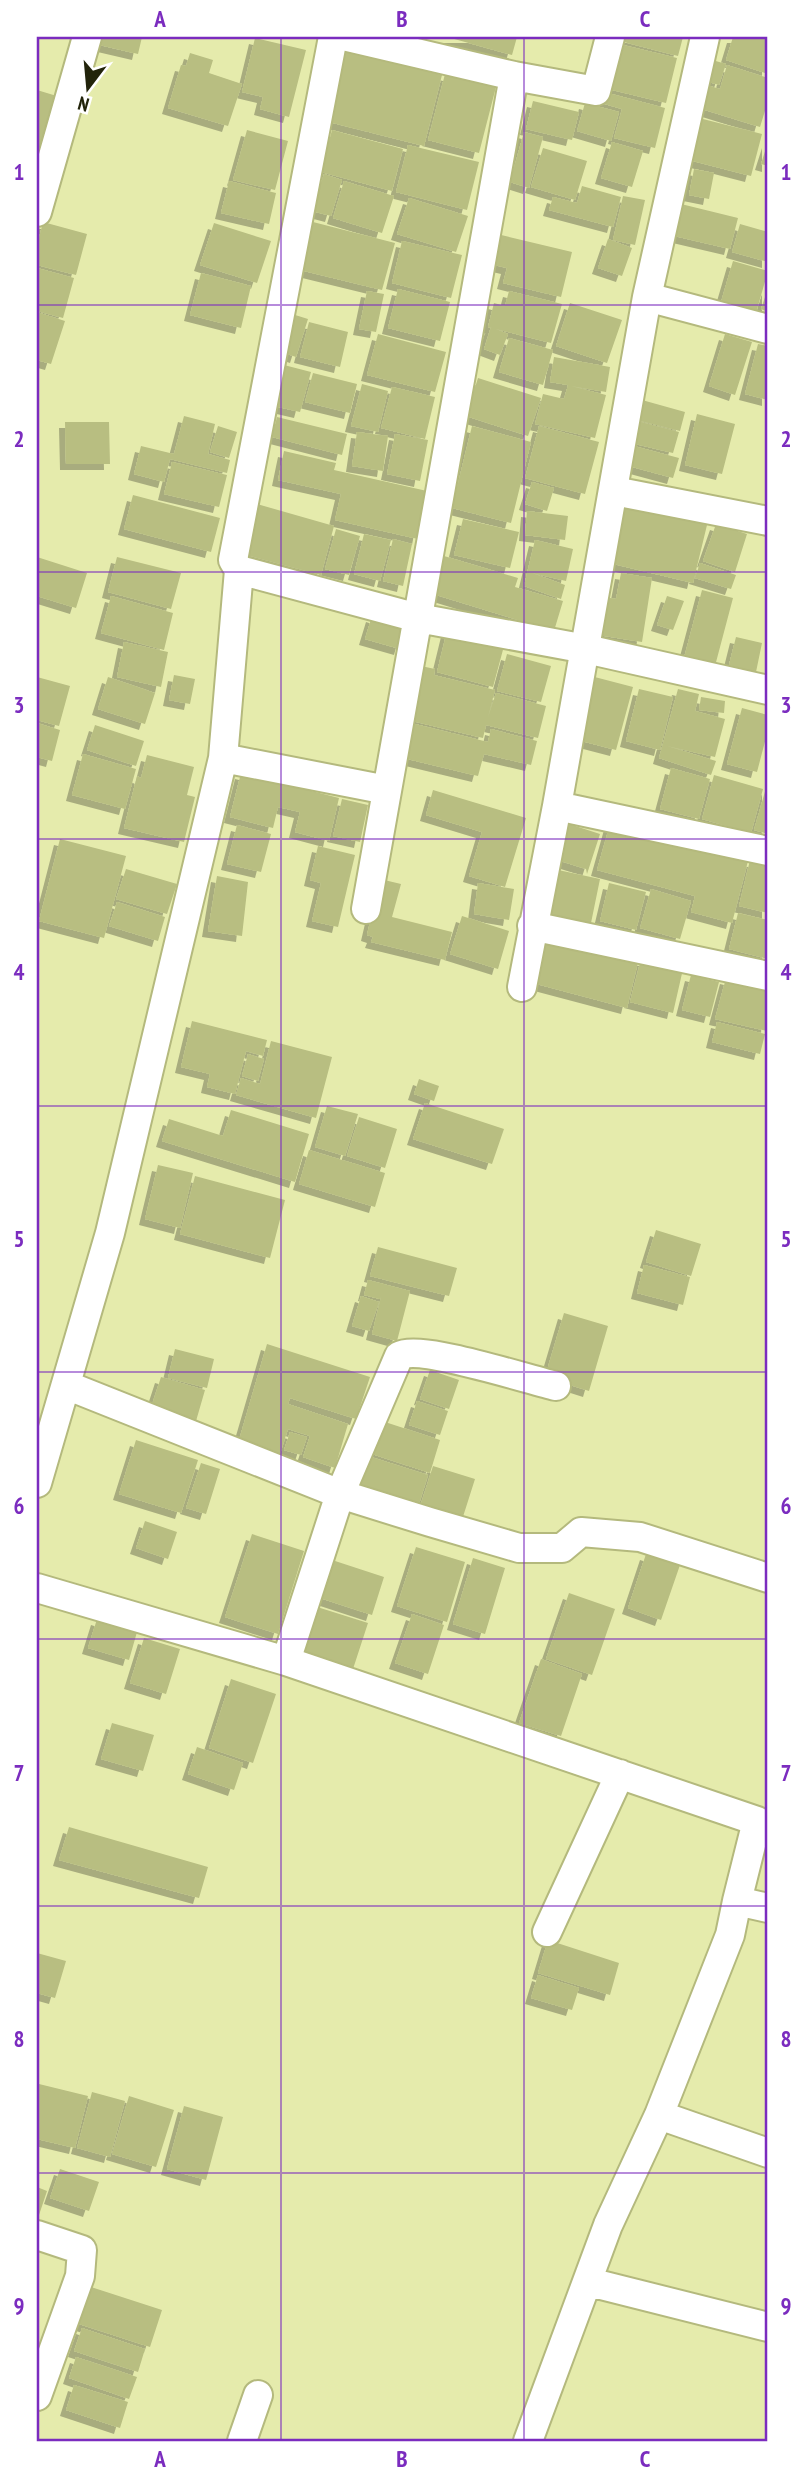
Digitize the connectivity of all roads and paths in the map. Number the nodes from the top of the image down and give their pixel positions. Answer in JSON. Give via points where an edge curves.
{"nodes":[{"id":1,"x":87,"y":37,"type":"edge"},
{"id":2,"x":333,"y":37,"type":"edge"},
{"id":3,"x":348,"y":37,"type":"edge"},
{"id":4,"x":610,"y":37,"type":"edge"},
{"id":5,"x":705,"y":37,"type":"edge"},
{"id":6,"x":514,"y":76,"type":"junction"},
{"id":7,"x":37,"y":212,"type":"edge"},
{"id":8,"x":647,"y":297,"type":"junction"},
{"id":9,"x":768,"y":329,"type":"edge"},
{"id":10,"x":614,"y":491,"type":"junction"},
{"id":11,"x":768,"y":521,"type":"edge"},
{"id":12,"x":239,"y":570,"type":"junction"},
{"id":13,"x":418,"y":618,"type":"junction"},
{"id":14,"x":586,"y":649,"type":"junction"},
{"id":15,"x":768,"y":690,"type":"edge"},
{"id":16,"x":223,"y":758,"type":"junction"},
{"id":17,"x":387,"y":790,"type":"junction"},
{"id":18,"x":557,"y":806,"type":"junction"},
{"id":19,"x":768,"y":851,"type":"edge"},
{"id":20,"x":366,"y":909,"type":"dead end"},
{"id":21,"x":532,"y":926,"type":"junction"},
{"id":22,"x":768,"y":976,"type":"edge"},
{"id":23,"x":522,"y":987,"type":"dead end"},
{"id":24,"x":66,"y":1385,"type":"junction"},
{"id":25,"x":556,"y":1386,"type":"dead end"},
{"id":26,"x":37,"y":1483,"type":"edge"},
{"id":27,"x":340,"y":1494,"type":"junction"},
{"id":28,"x":768,"y":1578,"type":"edge"},
{"id":29,"x":37,"y":1588,"type":"edge"},
{"id":30,"x":286,"y":1661,"type":"junction"},
{"id":31,"x":620,"y":1774,"type":"junction"},
{"id":32,"x":762,"y":1823,"type":"edge"},
{"id":33,"x":737,"y":1901,"type":"junction"},
{"id":34,"x":768,"y":1908,"type":"edge"},
{"id":35,"x":547,"y":1932,"type":"dead end"},
{"id":36,"x":659,"y":2115,"type":"junction"},
{"id":37,"x":768,"y":2154,"type":"edge"},
{"id":38,"x":37,"y":2235,"type":"edge"},
{"id":39,"x":589,"y":2282,"type":"junction"},
{"id":40,"x":768,"y":2327,"type":"edge"},
{"id":41,"x":258,"y":2395,"type":"dead end"},
{"id":42,"x":37,"y":2396,"type":"edge"},
{"id":43,"x":242,"y":2441,"type":"edge"},
{"id":44,"x":528,"y":2441,"type":"edge"}],
"edges":[{"from":1,"to":7,"type":"street"},
{"from":2,"to":12,"type":"street","via":[[233,560]]},
{"from":3,"to":6,"type":"street"},
{"from":4,"to":6,"type":"street","via":[[596,91]]},
{"from":5,"to":8,"type":"street"},
{"from":6,"to":13,"type":"street"},
{"from":8,"to":9,"type":"street"},
{"from":8,"to":10,"type":"street"},
{"from":10,"to":11,"type":"street"},
{"from":10,"to":14,"type":"street"},
{"from":12,"to":13,"type":"street"},
{"from":12,"to":16,"type":"street"},
{"from":13,"to":14,"type":"street"},
{"from":13,"to":17,"type":"street"},
{"from":14,"to":15,"type":"street"},
{"from":14,"to":18,"type":"street"},
{"from":16,"to":17,"type":"street"},
{"from":16,"to":24,"type":"street","via":[[110,1233]]},
{"from":17,"to":20,"type":"street"},
{"from":18,"to":19,"type":"street"},
{"from":18,"to":21,"type":"street"},
{"from":21,"to":22,"type":"street"},
{"from":21,"to":23,"type":"street"},
{"from":24,"to":26,"type":"street"},
{"from":24,"to":27,"type":"street"},
{"from":25,"to":27,"type":"street","via":[[407,1351],[393,1367]]},
{"from":27,"to":28,"type":"street","via":[[519,1548],[562,1548],[581,1532],[640,1537]]},
{"from":27,"to":30,"type":"street"},
{"from":29,"to":30,"type":"street"},
{"from":30,"to":31,"type":"street"},
{"from":31,"to":32,"type":"street"},
{"from":31,"to":35,"type":"street"},
{"from":32,"to":33,"type":"street"},
{"from":33,"to":34,"type":"street"},
{"from":33,"to":36,"type":"street","via":[[730,1935]]},
{"from":36,"to":37,"type":"street"},
{"from":36,"to":39,"type":"street","via":[[608,2225]]},
{"from":38,"to":42,"type":"street","via":[[82,2250],[80,2276]]},
{"from":39,"to":40,"type":"street"},
{"from":39,"to":44,"type":"street"},
{"from":41,"to":43,"type":"street"}]}
